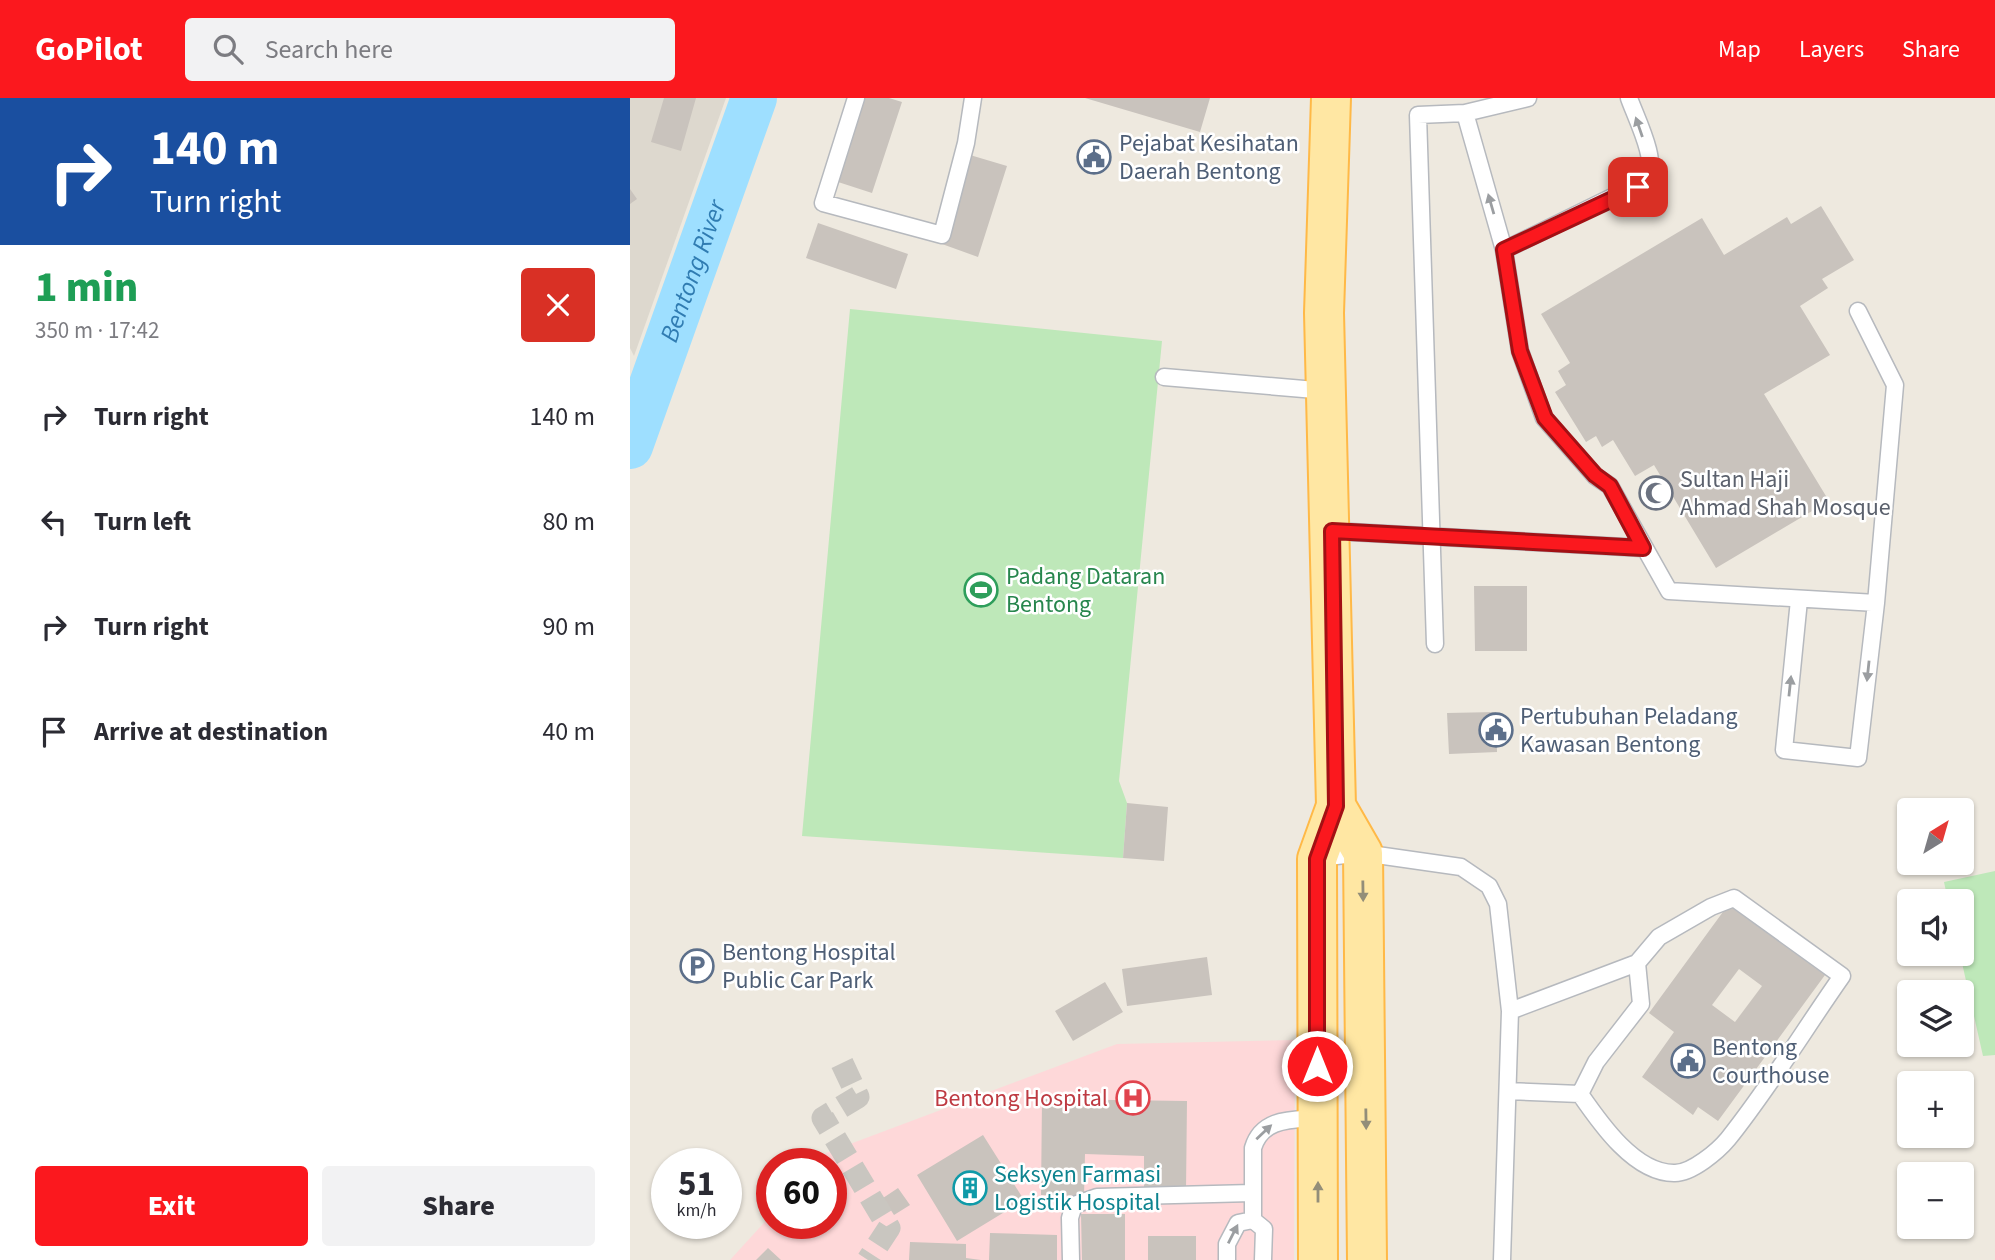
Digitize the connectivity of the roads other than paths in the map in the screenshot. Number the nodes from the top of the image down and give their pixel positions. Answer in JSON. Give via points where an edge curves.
{"nodes":[{"id":1,"x":856,"y":98,"type":"edge"},
{"id":2,"x":973,"y":98,"type":"edge"},
{"id":3,"x":1332,"y":98,"type":"edge"},
{"id":4,"x":1528,"y":98,"type":"edge"},
{"id":5,"x":1629,"y":98,"type":"edge"},
{"id":6,"x":1465,"y":113,"type":"junction"},
{"id":7,"x":1504,"y":250,"type":"junction"},
{"id":8,"x":1858,"y":311,"type":"dead end"},
{"id":9,"x":1164,"y":377,"type":"dead end"},
{"id":10,"x":1327,"y":391,"type":"junction"},
{"id":11,"x":1332,"y":531,"type":"junction"},
{"id":12,"x":1430,"y":536,"type":"junction"},
{"id":13,"x":1643,"y":548,"type":"junction"},
{"id":14,"x":1799,"y":600,"type":"junction"},
{"id":15,"x":1876,"y":603,"type":"junction"},
{"id":16,"x":1435,"y":644,"type":"dead end"},
{"id":17,"x":1336,"y":806,"type":"junction"},
{"id":18,"x":1363,"y":853,"type":"junction"},
{"id":19,"x":1317,"y":859,"type":"junction"},
{"id":20,"x":1637,"y":963,"type":"junction"},
{"id":21,"x":1510,"y":1012,"type":"junction"},
{"id":22,"x":1508,"y":1091,"type":"junction"},
{"id":23,"x":1580,"y":1094,"type":"junction"},
{"id":24,"x":1317,"y":1118,"type":"junction"},
{"id":25,"x":1252,"y":1193,"type":"junction"},
{"id":26,"x":1253,"y":1220,"type":"junction"},
{"id":27,"x":1071,"y":1260,"type":"edge"},
{"id":28,"x":1227,"y":1260,"type":"edge"},
{"id":29,"x":1264,"y":1260,"type":"edge"},
{"id":30,"x":1318,"y":1260,"type":"edge"},
{"id":31,"x":1367,"y":1260,"type":"edge"},
{"id":32,"x":1503,"y":1260,"type":"edge"}],
"edges":[{"from":1,"to":2,"type":"lane","via":[[823,203],[942,235]]},
{"from":3,"to":10,"type":"main road","via":[[1324,313]]},
{"from":4,"to":6,"type":"lane"},
{"from":7,"to":5,"type":"lane","one_way":true,"via":[[1647,180],[1651,161]]},
{"from":7,"to":6,"type":"lane","one_way":true},
{"from":6,"to":12,"type":"lane","via":[[1418,116]]},
{"from":7,"to":13,"type":"lane","via":[[1520,351],[1545,418],[1610,486]]},
{"from":8,"to":15,"type":"lane","via":[[1895,385]]},
{"from":9,"to":10,"type":"lane"},
{"from":10,"to":11,"type":"main road"},
{"from":11,"to":12,"type":"lane"},
{"from":11,"to":17,"type":"main road"},
{"from":12,"to":13,"type":"lane"},
{"from":12,"to":16,"type":"lane"},
{"from":13,"to":14,"type":"lane","via":[[1669,591]]},
{"from":14,"to":15,"type":"lane"},
{"from":15,"to":14,"type":"lane","one_way":true,"via":[[1858,758],[1784,750]]},
{"from":17,"to":18,"type":"main road"},
{"from":17,"to":19,"type":"main road"},
{"from":18,"to":19,"type":"lane"},
{"from":18,"to":21,"type":"lane","via":[[1461,867],[1489,886],[1497,904]]},
{"from":18,"to":31,"type":"main road","one_way":true},
{"from":19,"to":24,"type":"main road"},
{"from":20,"to":21,"type":"lane"},
{"from":20,"to":23,"type":"lane","via":[[1641,1004],[1596,1062]]},
{"from":20,"to":23,"type":"lane","via":[[1659,936],[1734,898],[1842,976],[1726,1141],[1690,1169],[1676,1174],[1651,1169],[1609,1136]]},
{"from":21,"to":22,"type":"lane"},
{"from":22,"to":23,"type":"lane"},
{"from":22,"to":32,"type":"lane"},
{"from":25,"to":24,"type":"lane","one_way":true,"via":[[1256,1137],[1277,1121]]},
{"from":30,"to":24,"type":"main road","one_way":true},
{"from":25,"to":26,"type":"lane"},
{"from":25,"to":27,"type":"lane","via":[[1097,1197],[1074,1205]]},
{"from":28,"to":26,"type":"lane","one_way":true,"via":[[1227,1244],[1238,1223]]},
{"from":26,"to":29,"type":"lane","via":[[1264,1229]]}]}
